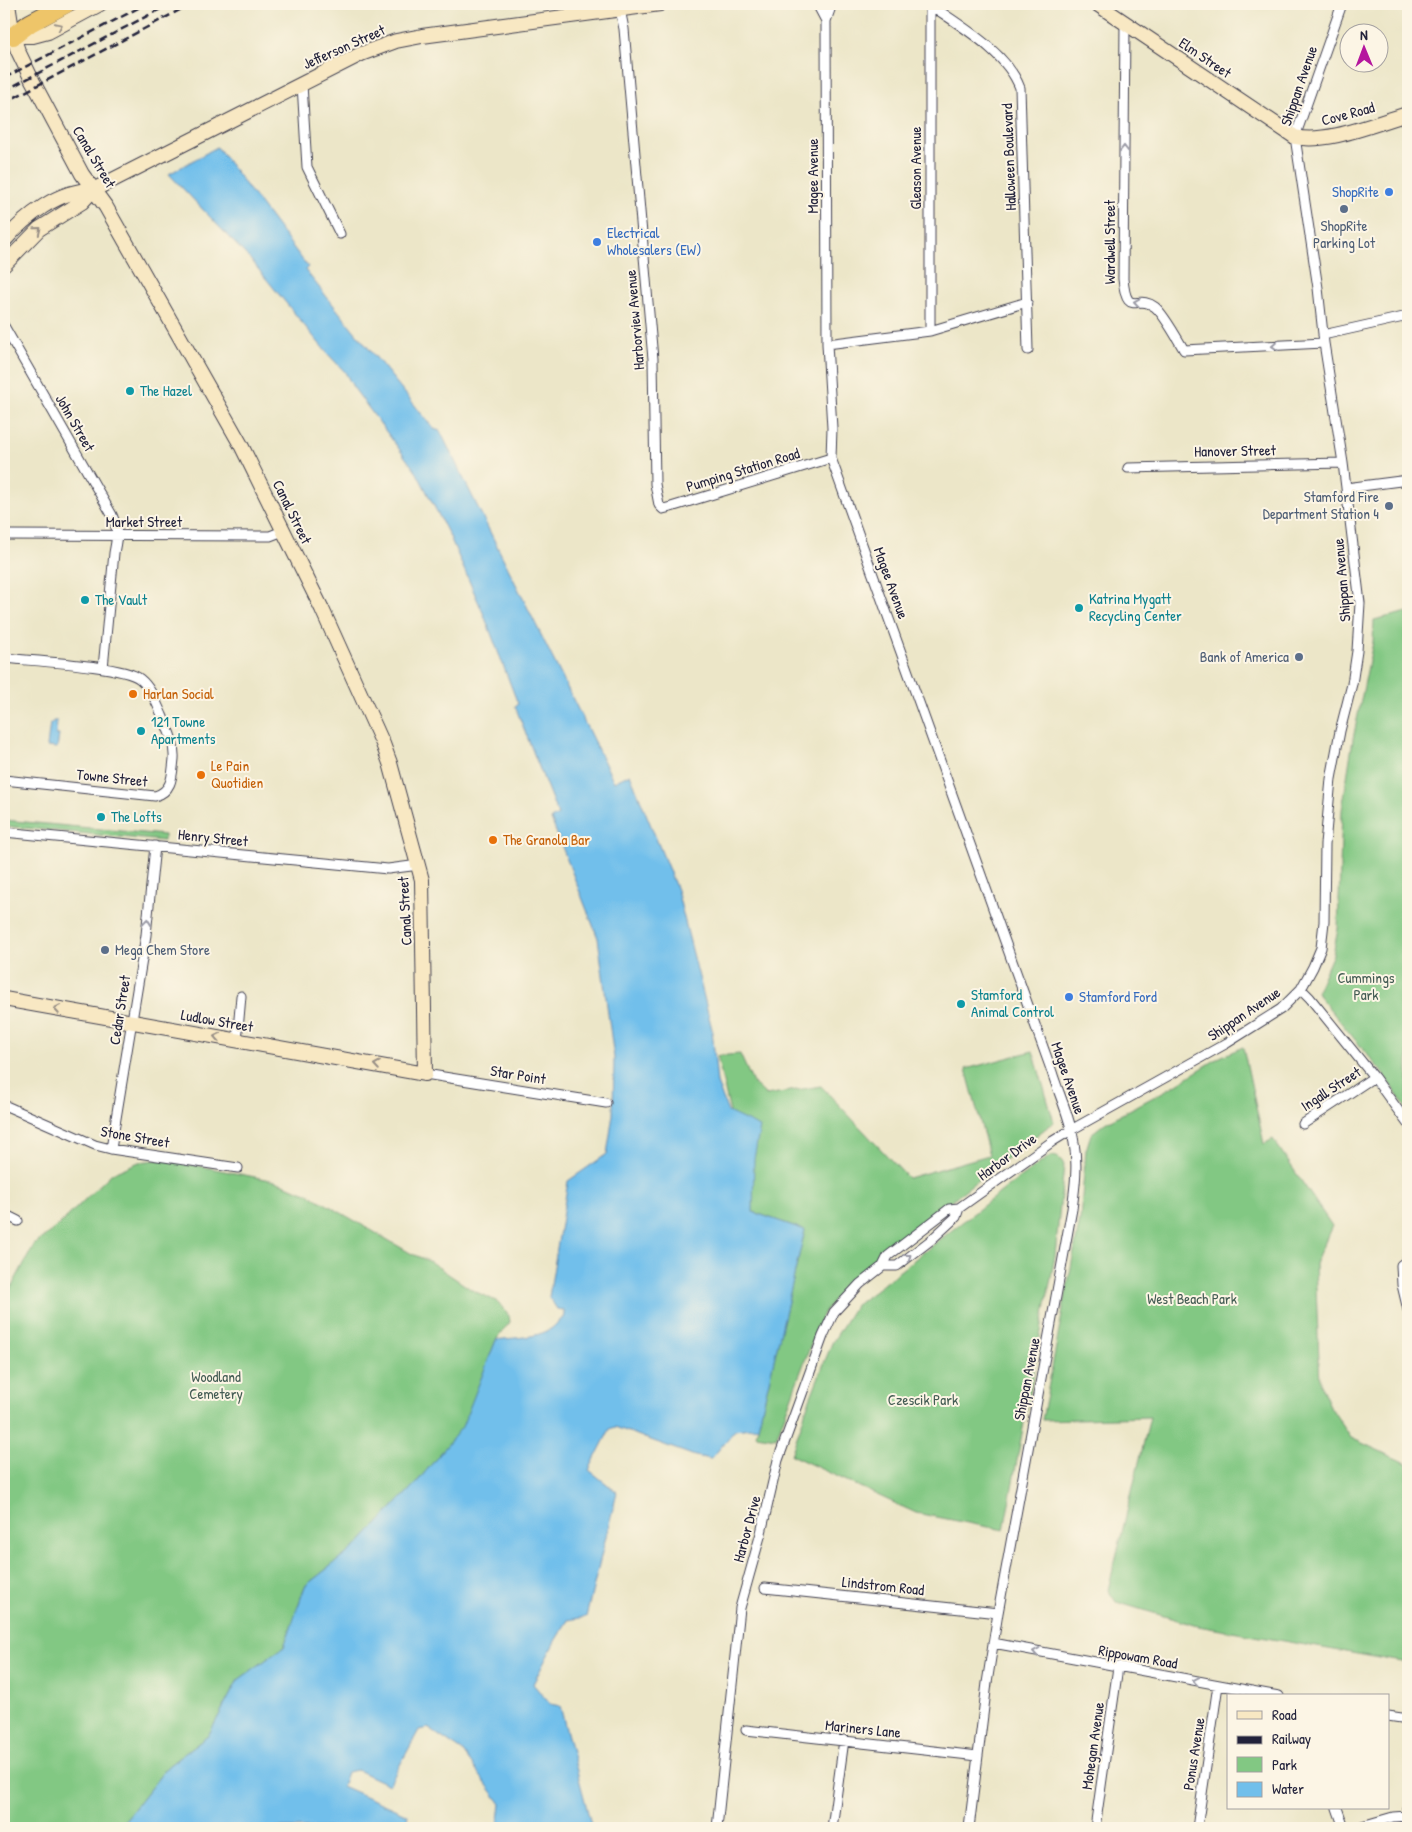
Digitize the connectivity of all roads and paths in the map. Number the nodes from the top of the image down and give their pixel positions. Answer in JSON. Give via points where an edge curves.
{"nodes":[{"id":1,"x":8,"y":4,"type":"edge"},
{"id":2,"x":66,"y":4,"type":"edge"},
{"id":3,"x":100,"y":4,"type":"edge"},
{"id":4,"x":660,"y":4,"type":"edge"},
{"id":5,"x":817,"y":4,"type":"edge"},
{"id":6,"x":832,"y":4,"type":"edge"},
{"id":7,"x":930,"y":4,"type":"edge"},
{"id":8,"x":1097,"y":4,"type":"edge"},
{"id":9,"x":1342,"y":4,"type":"edge"},
{"id":10,"x":620,"y":9,"type":"junction"},
{"id":11,"x":826,"y":21,"type":"junction"},
{"id":12,"x":1125,"y":22,"type":"junction"},
{"id":13,"x":8,"y":36,"type":"edge"},
{"id":14,"x":302,"y":84,"type":"junction"},
{"id":15,"x":1408,"y":114,"type":"edge"},
{"id":16,"x":1296,"y":137,"type":"junction"},
{"id":17,"x":93,"y":190,"type":"junction"},
{"id":18,"x":340,"y":234,"type":"dead end"},
{"id":19,"x":4,"y":241,"type":"edge"},
{"id":20,"x":4,"y":265,"type":"edge"},
{"id":21,"x":1027,"y":302,"type":"junction"},
{"id":22,"x":1408,"y":316,"type":"edge"},
{"id":23,"x":4,"y":326,"type":"edge"},
{"id":24,"x":930,"y":331,"type":"junction"},
{"id":25,"x":1323,"y":339,"type":"junction"},
{"id":26,"x":827,"y":344,"type":"junction"},
{"id":27,"x":1028,"y":350,"type":"dead end"},
{"id":28,"x":831,"y":458,"type":"junction"},
{"id":29,"x":1343,"y":462,"type":"junction"},
{"id":30,"x":1128,"y":468,"type":"dead end"},
{"id":31,"x":1408,"y":480,"type":"edge"},
{"id":32,"x":1346,"y":488,"type":"junction"},
{"id":33,"x":663,"y":509,"type":"joint"},
{"id":34,"x":283,"y":531,"type":"junction"},
{"id":35,"x":4,"y":535,"type":"edge"},
{"id":36,"x":118,"y":536,"type":"junction"},
{"id":37,"x":4,"y":658,"type":"edge"},
{"id":38,"x":103,"y":668,"type":"junction"},
{"id":39,"x":4,"y":780,"type":"edge"},
{"id":40,"x":4,"y":832,"type":"edge"},
{"id":41,"x":155,"y":846,"type":"junction"},
{"id":42,"x":419,"y":865,"type":"junction"},
{"id":43,"x":1301,"y":989,"type":"junction"},
{"id":44,"x":242,"y":996,"type":"dead end"},
{"id":45,"x":4,"y":999,"type":"edge"},
{"id":46,"x":132,"y":1022,"type":"junction"},
{"id":47,"x":237,"y":1041,"type":"junction"},
{"id":48,"x":425,"y":1074,"type":"junction"},
{"id":49,"x":1374,"y":1077,"type":"junction"},
{"id":50,"x":606,"y":1103,"type":"dead end"},
{"id":51,"x":4,"y":1105,"type":"edge"},
{"id":52,"x":1302,"y":1124,"type":"dead end"},
{"id":53,"x":1408,"y":1124,"type":"edge"},
{"id":54,"x":1071,"y":1130,"type":"junction"},
{"id":55,"x":110,"y":1149,"type":"junction"},
{"id":56,"x":238,"y":1168,"type":"dead end"},
{"id":57,"x":959,"y":1208,"type":"junction"},
{"id":58,"x":4,"y":1214,"type":"edge"},
{"id":59,"x":18,"y":1222,"type":"dead end"},
{"id":60,"x":1408,"y":1260,"type":"edge"},
{"id":61,"x":883,"y":1266,"type":"junction"},
{"id":62,"x":1408,"y":1310,"type":"edge"},
{"id":63,"x":765,"y":1588,"type":"dead end"},
{"id":64,"x":998,"y":1613,"type":"junction"},
{"id":65,"x":993,"y":1643,"type":"junction"},
{"id":66,"x":1118,"y":1667,"type":"junction"},
{"id":67,"x":1218,"y":1685,"type":"junction"},
{"id":68,"x":1267,"y":1694,"type":"edge"},
{"id":69,"x":1390,"y":1716,"type":"edge"},
{"id":70,"x":1408,"y":1719,"type":"edge"},
{"id":71,"x":746,"y":1730,"type":"dead end"},
{"id":72,"x":844,"y":1740,"type":"junction"},
{"id":73,"x":978,"y":1756,"type":"junction"},
{"id":74,"x":1338,"y":1810,"type":"edge"},
{"id":75,"x":1408,"y":1812,"type":"edge"},
{"id":76,"x":716,"y":1828,"type":"edge"},
{"id":77,"x":832,"y":1828,"type":"edge"},
{"id":78,"x":969,"y":1828,"type":"edge"},
{"id":79,"x":1095,"y":1828,"type":"edge"},
{"id":80,"x":1197,"y":1828,"type":"edge"},
{"id":81,"x":1344,"y":1828,"type":"edge"},
{"id":82,"x":1355,"y":1828,"type":"edge"},
{"id":83,"x":1406,"y":1828,"type":"edge"}],
"edges":[{"from":1,"to":13,"type":"street","name":"Canal Street"},
{"from":2,"to":13,"type":"highway"},
{"from":13,"to":3,"type":"street","one_way":true,"via":[[34,36],[48,32]]},
{"from":4,"to":10,"type":"street","name":"Jefferson Street"},
{"from":5,"to":11,"type":"street","name":"Magee Avenue"},
{"from":6,"to":11,"type":"street","name":"Magee Avenue"},
{"from":7,"to":21,"type":"street","name":"Halloween Boulevard","via":[[999,56],[1014,74],[1020,88]]},
{"from":7,"to":24,"type":"street","name":"Gleason Avenue"},
{"from":8,"to":12,"type":"street","name":"Elm Street"},
{"from":9,"to":16,"type":"street","name":"Shippan Avenue"},
{"from":10,"to":14,"type":"street","name":"Jefferson Street","via":[[396,41],[361,54]]},
{"from":10,"to":33,"type":"street","name":"Harborview Avenue","via":[[653,359],[655,484],[659,505]]},
{"from":11,"to":26,"type":"street","name":"Magee Avenue"},
{"from":12,"to":16,"type":"street","name":"Elm Street"},
{"from":25,"to":12,"type":"street","name":"Wardwell Street","one_way":true,"via":[[1184,350],[1156,308],[1147,303],[1128,301],[1123,279]]},
{"from":13,"to":17,"type":"street","name":"Canal Street"},
{"from":14,"to":17,"type":"street","name":"Jefferson Street"},
{"from":14,"to":18,"type":"street","via":[[307,167]]},
{"from":15,"to":16,"type":"street","name":"Cove Road","via":[[1331,136],[1309,140]]},
{"from":16,"to":25,"type":"street","name":"Shippan Avenue"},
{"from":17,"to":19,"type":"street","via":[[71,192],[53,201],[26,218]]},
{"from":20,"to":17,"type":"street","one_way":true,"via":[[39,229],[82,202]]},
{"from":17,"to":34,"type":"street","name":"Canal Street","via":[[106,207],[228,422]]},
{"from":21,"to":24,"type":"street"},
{"from":21,"to":27,"type":"street","name":"Halloween Boulevard"},
{"from":22,"to":25,"type":"street","name":"Wardwell Street"},
{"from":23,"to":36,"type":"street","name":"John Street","via":[[112,515]]},
{"from":24,"to":26,"type":"street"},
{"from":25,"to":29,"type":"street","name":"Shippan Avenue"},
{"from":26,"to":28,"type":"street","name":"Magee Avenue"},
{"from":28,"to":33,"type":"street","name":"Pumping Station Road"},
{"from":28,"to":54,"type":"street","name":"Magee Avenue"},
{"from":29,"to":30,"type":"street","name":"Hanover Street"},
{"from":29,"to":32,"type":"street","name":"Shippan Avenue"},
{"from":31,"to":32,"type":"street"},
{"from":32,"to":43,"type":"street","name":"Shippan Avenue","via":[[1359,587],[1360,623],[1352,684],[1331,779],[1325,844],[1323,936],[1317,958]]},
{"from":34,"to":36,"type":"street","name":"Market Street","via":[[270,536]]},
{"from":34,"to":42,"type":"street","name":"Canal Street","via":[[322,609],[390,763]]},
{"from":35,"to":36,"type":"street","name":"Market Street"},
{"from":36,"to":38,"type":"street"},
{"from":37,"to":38,"type":"street","name":"Towne Street"},
{"from":38,"to":39,"type":"street","name":"Towne Street","via":[[120,670],[139,678],[151,693],[171,734],[175,752],[169,788],[155,796]]},
{"from":40,"to":41,"type":"street","name":"Henry Street"},
{"from":41,"to":42,"type":"street","name":"Henry Street","via":[[388,869]]},
{"from":46,"to":41,"type":"street","name":"Cedar Street","one_way":true,"via":[[146,935]]},
{"from":42,"to":48,"type":"street","name":"Canal Street"},
{"from":43,"to":49,"type":"street"},
{"from":43,"to":54,"type":"street","name":"Shippan Avenue","via":[[1281,1009],[1250,1030]]},
{"from":44,"to":47,"type":"street"},
{"from":46,"to":45,"type":"street","name":"Ludlow Street","one_way":true},
{"from":47,"to":46,"type":"street","name":"Ludlow Street","one_way":true},
{"from":46,"to":55,"type":"street","name":"Cedar Street"},
{"from":48,"to":47,"type":"street","name":"Ludlow Street","one_way":true},
{"from":48,"to":50,"type":"street","name":"Star Point"},
{"from":49,"to":52,"type":"street","name":"Ingall Street"},
{"from":49,"to":53,"type":"street"},
{"from":51,"to":55,"type":"street","name":"Stone Street"},
{"from":54,"to":57,"type":"street","name":"Harbor Drive"},
{"from":54,"to":64,"type":"street","name":"Shippan Avenue","via":[[1076,1151],[1072,1209]]},
{"from":55,"to":56,"type":"street","name":"Stone Street"},
{"from":57,"to":61,"type":"street","name":"Harbor Drive","via":[[949,1209],[908,1240],[888,1256]]},
{"from":61,"to":57,"type":"street","name":"Harbor Drive","one_way":true,"via":[[897,1266],[956,1218]]},
{"from":58,"to":59,"type":"street"},
{"from":60,"to":62,"type":"street","via":[[1401,1265]]},
{"from":61,"to":76,"type":"street","name":"Harbor Drive","via":[[860,1284],[834,1312],[778,1460],[740,1608]]},
{"from":63,"to":64,"type":"street","name":"Lindstrom Road"},
{"from":64,"to":65,"type":"street","name":"Shippan Avenue"},
{"from":66,"to":65,"type":"street","name":"Rippowam Road","one_way":true},
{"from":65,"to":73,"type":"street","name":"Shippan Avenue"},
{"from":67,"to":66,"type":"street","name":"Rippowam Road","one_way":true},
{"from":66,"to":79,"type":"street","name":"Mohegan Avenue"},
{"from":67,"to":68,"type":"street","name":"Rippowam Road"},
{"from":67,"to":80,"type":"street","name":"Ponus Avenue"},
{"from":69,"to":70,"type":"street"},
{"from":71,"to":72,"type":"street","name":"Mariners Lane"},
{"from":72,"to":73,"type":"street","name":"Mariners Lane"},
{"from":72,"to":77,"type":"street"},
{"from":73,"to":78,"type":"street","name":"Shippan Avenue"},
{"from":74,"to":81,"type":"street"},
{"from":75,"to":82,"type":"street"},
{"from":75,"to":83,"type":"street"}]}
